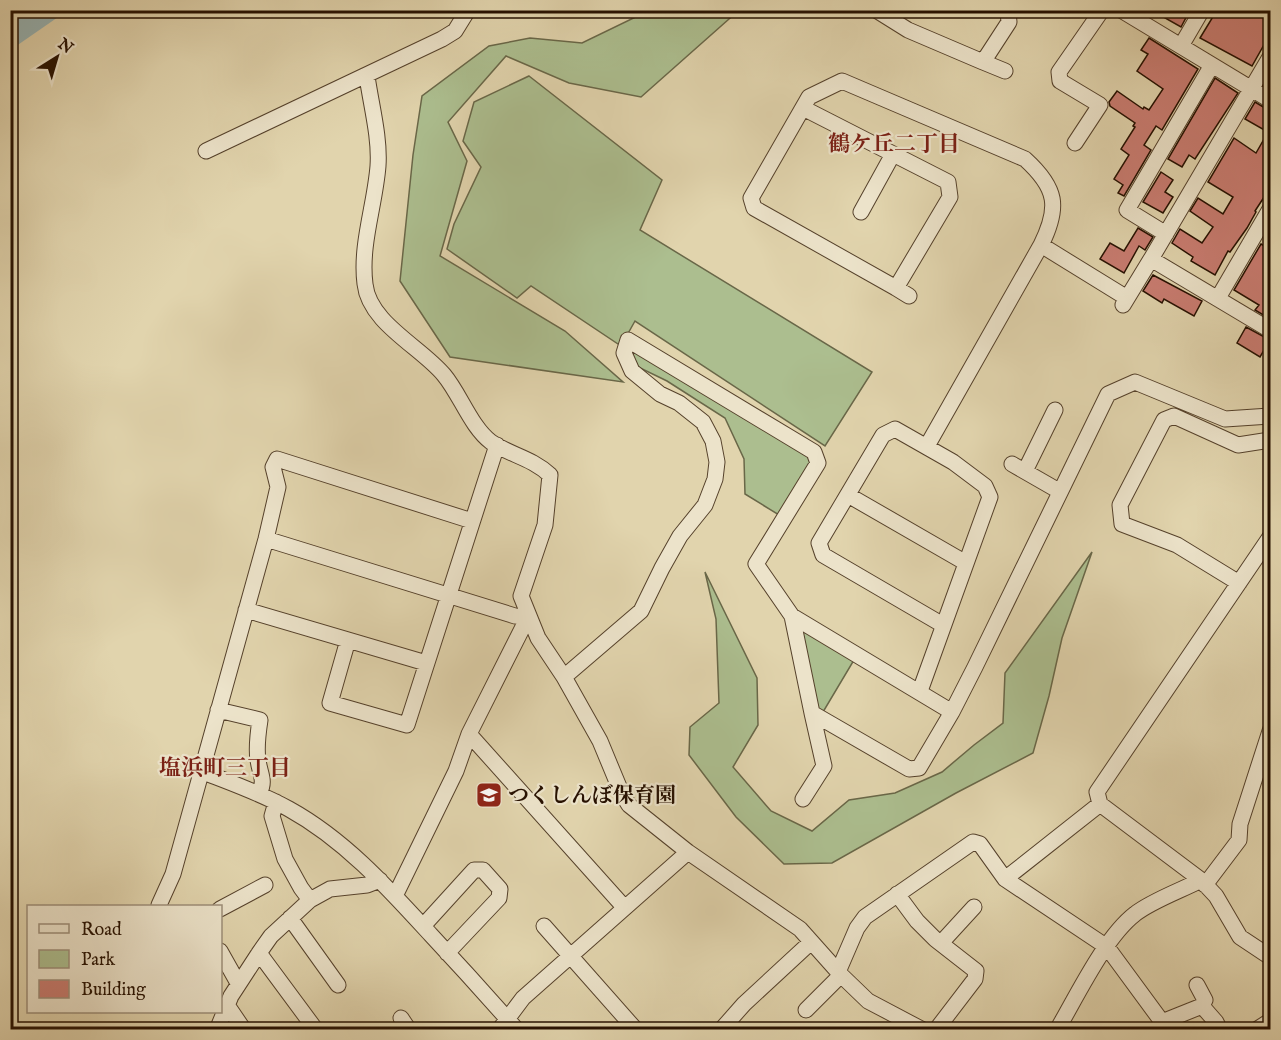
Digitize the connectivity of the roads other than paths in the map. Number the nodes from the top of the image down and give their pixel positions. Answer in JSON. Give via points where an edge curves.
{"nodes":[{"id":1,"x":468,"y":10,"type":"edge"},
{"id":2,"x":876,"y":10,"type":"edge"},
{"id":3,"x":1005,"y":10,"type":"edge"},
{"id":4,"x":1102,"y":10,"type":"edge"},
{"id":5,"x":1121,"y":10,"type":"edge"},
{"id":6,"x":1202,"y":10,"type":"edge"},
{"id":7,"x":1181,"y":46,"type":"junction"},
{"id":8,"x":1270,"y":57,"type":"edge"},
{"id":9,"x":983,"y":62,"type":"junction"},
{"id":10,"x":1212,"y":65,"type":"junction"},
{"id":11,"x":1005,"y":71,"type":"dead end"},
{"id":12,"x":367,"y":76,"type":"junction"},
{"id":13,"x":1251,"y":89,"type":"junction"},
{"id":14,"x":1270,"y":100,"type":"edge"},
{"id":15,"x":802,"y":108,"type":"junction"},
{"id":16,"x":1075,"y":143,"type":"dead end"},
{"id":17,"x":206,"y":151,"type":"dead end"},
{"id":18,"x":893,"y":154,"type":"junction"},
{"id":19,"x":1270,"y":209,"type":"edge"},
{"id":20,"x":861,"y":212,"type":"dead end"},
{"id":21,"x":1166,"y":234,"type":"junction"},
{"id":22,"x":1041,"y":245,"type":"junction"},
{"id":23,"x":1151,"y":259,"type":"junction"},
{"id":24,"x":1218,"y":298,"type":"junction"},
{"id":25,"x":1270,"y":330,"type":"edge"},
{"id":26,"x":1055,"y":410,"type":"dead end"},
{"id":27,"x":1270,"y":416,"type":"edge"},
{"id":28,"x":1270,"y":440,"type":"edge"},
{"id":29,"x":497,"y":445,"type":"junction"},
{"id":30,"x":927,"y":446,"type":"junction"},
{"id":31,"x":1059,"y":491,"type":"junction"},
{"id":32,"x":848,"y":495,"type":"junction"},
{"id":33,"x":472,"y":521,"type":"junction"},
{"id":34,"x":1270,"y":537,"type":"edge"},
{"id":35,"x":266,"y":539,"type":"junction"},
{"id":36,"x":966,"y":563,"type":"junction"},
{"id":37,"x":1239,"y":583,"type":"junction"},
{"id":38,"x":448,"y":594,"type":"junction"},
{"id":39,"x":246,"y":610,"type":"junction"},
{"id":40,"x":792,"y":616,"type":"junction"},
{"id":41,"x":528,"y":617,"type":"junction"},
{"id":42,"x":943,"y":625,"type":"junction"},
{"id":43,"x":348,"y":640,"type":"junction"},
{"id":44,"x":426,"y":663,"type":"junction"},
{"id":45,"x":564,"y":677,"type":"junction"},
{"id":46,"x":920,"y":691,"type":"junction"},
{"id":47,"x":218,"y":710,"type":"junction"},
{"id":48,"x":952,"y":711,"type":"junction"},
{"id":49,"x":812,"y":713,"type":"junction"},
{"id":50,"x":1270,"y":730,"type":"edge"},
{"id":51,"x":470,"y":734,"type":"junction"},
{"id":52,"x":201,"y":771,"type":"junction"},
{"id":53,"x":259,"y":794,"type":"junction"},
{"id":54,"x":803,"y":799,"type":"dead end"},
{"id":55,"x":276,"y":802,"type":"junction"},
{"id":56,"x":1100,"y":804,"type":"junction"},
{"id":57,"x":688,"y":852,"type":"junction"},
{"id":58,"x":1005,"y":879,"type":"junction"},
{"id":59,"x":380,"y":880,"type":"junction"},
{"id":60,"x":1203,"y":882,"type":"junction"},
{"id":61,"x":265,"y":885,"type":"dead end"},
{"id":62,"x":897,"y":894,"type":"junction"},
{"id":63,"x":395,"y":896,"type":"junction"},
{"id":64,"x":310,"y":900,"type":"junction"},
{"id":65,"x":159,"y":904,"type":"dead end"},
{"id":66,"x":974,"y":907,"type":"dead end"},
{"id":67,"x":222,"y":908,"type":"edge"},
{"id":68,"x":624,"y":908,"type":"junction"},
{"id":69,"x":290,"y":918,"type":"junction"},
{"id":70,"x":423,"y":926,"type":"junction"},
{"id":71,"x":544,"y":927,"type":"dead end"},
{"id":72,"x":811,"y":942,"type":"junction"},
{"id":73,"x":941,"y":943,"type":"junction"},
{"id":74,"x":1107,"y":947,"type":"junction"},
{"id":75,"x":447,"y":953,"type":"junction"},
{"id":76,"x":259,"y":954,"type":"junction"},
{"id":77,"x":222,"y":955,"type":"edge"},
{"id":78,"x":570,"y":956,"type":"junction"},
{"id":79,"x":1270,"y":957,"type":"edge"},
{"id":80,"x":840,"y":974,"type":"junction"},
{"id":81,"x":238,"y":983,"type":"junction"},
{"id":82,"x":338,"y":985,"type":"dead end"},
{"id":83,"x":1197,"y":985,"type":"dead end"},
{"id":84,"x":227,"y":1005,"type":"junction"},
{"id":85,"x":1202,"y":1006,"type":"junction"},
{"id":86,"x":806,"y":1010,"type":"dead end"},
{"id":87,"x":1270,"y":1021,"type":"edge"},
{"id":88,"x":895,"y":1024,"type":"edge"},
{"id":89,"x":508,"y":1026,"type":"edge"},
{"id":90,"x":1165,"y":1026,"type":"edge"},
{"id":91,"x":217,"y":1029,"type":"edge"},
{"id":92,"x":244,"y":1029,"type":"edge"},
{"id":93,"x":315,"y":1029,"type":"edge"},
{"id":94,"x":636,"y":1029,"type":"edge"},
{"id":95,"x":721,"y":1029,"type":"edge"},
{"id":96,"x":923,"y":1029,"type":"edge"},
{"id":97,"x":936,"y":1029,"type":"edge"},
{"id":98,"x":1058,"y":1029,"type":"edge"},
{"id":99,"x":1220,"y":1029,"type":"edge"},
{"id":100,"x":1256,"y":1029,"type":"edge"}],
"edges":[{"from":1,"to":12,"type":"street","via":[[455,31]]},
{"from":2,"to":9,"type":"street","via":[[908,30]]},
{"from":3,"to":9,"type":"street","via":[[1009,22]]},
{"from":4,"to":16,"type":"street","via":[[1059,72],[1060,81],[1100,105]]},
{"from":5,"to":7,"type":"street"},
{"from":6,"to":7,"type":"street"},
{"from":7,"to":10,"type":"street"},
{"from":8,"to":13,"type":"street"},
{"from":9,"to":11,"type":"street"},
{"from":10,"to":13,"type":"street"},
{"from":10,"to":21,"type":"street","via":[[1127,210]]},
{"from":12,"to":17,"type":"street"},
{"from":12,"to":29,"type":"street","via":[[378,165],[369,218],[365,285],[374,308],[445,376],[483,434]]},
{"from":13,"to":14,"type":"street"},
{"from":13,"to":21,"type":"street"},
{"from":15,"to":18,"type":"street"},
{"from":15,"to":18,"type":"street","via":[[751,198],[754,208],[903,292],[950,197],[948,182]]},
{"from":15,"to":22,"type":"street","via":[[809,97],[842,81],[1025,159],[1041,173],[1051,191],[1054,212]]},
{"from":18,"to":20,"type":"street"},
{"from":19,"to":24,"type":"street"},
{"from":21,"to":23,"type":"street"},
{"from":22,"to":23,"type":"street","via":[[1125,302]]},
{"from":22,"to":30,"type":"street"},
{"from":23,"to":24,"type":"street"},
{"from":24,"to":25,"type":"street"},
{"from":26,"to":31,"type":"street","via":[[1018,467]]},
{"from":27,"to":31,"type":"street","via":[[1225,419],[1135,382],[1108,394]]},
{"from":28,"to":37,"type":"street","via":[[1238,445],[1174,416],[1164,420],[1120,505],[1122,524],[1177,545]]},
{"from":29,"to":33,"type":"street"},
{"from":29,"to":41,"type":"street","via":[[538,464],[550,475],[545,525],[521,596]]},
{"from":30,"to":32,"type":"street","via":[[895,429],[883,435]]},
{"from":30,"to":36,"type":"street","via":[[985,486],[990,497]]},
{"from":31,"to":48,"type":"street"},
{"from":32,"to":36,"type":"street"},
{"from":32,"to":42,"type":"street","via":[[819,543],[823,555]]},
{"from":33,"to":35,"type":"street","via":[[277,459],[273,467],[278,488]]},
{"from":33,"to":38,"type":"street"},
{"from":34,"to":37,"type":"street"},
{"from":35,"to":38,"type":"street"},
{"from":35,"to":39,"type":"street"},
{"from":36,"to":42,"type":"street"},
{"from":37,"to":56,"type":"street","via":[[1097,792]]},
{"from":38,"to":41,"type":"street"},
{"from":38,"to":44,"type":"street"},
{"from":39,"to":43,"type":"street"},
{"from":39,"to":47,"type":"street"},
{"from":40,"to":45,"type":"street","via":[[756,564],[818,463],[814,452],[628,340],[624,353],[632,371],[703,422],[713,441],[715,479],[705,505],[680,536],[642,611]]},
{"from":40,"to":46,"type":"street"},
{"from":40,"to":49,"type":"street"},
{"from":41,"to":45,"type":"street"},
{"from":41,"to":51,"type":"street"},
{"from":42,"to":46,"type":"street"},
{"from":43,"to":44,"type":"street"},
{"from":43,"to":44,"type":"street","via":[[330,703],[407,725]]},
{"from":45,"to":57,"type":"street","via":[[600,741],[629,806]]},
{"from":46,"to":48,"type":"street"},
{"from":47,"to":52,"type":"street"},
{"from":47,"to":53,"type":"street","via":[[261,720],[258,759],[264,784]]},
{"from":48,"to":49,"type":"street","via":[[919,768],[909,769]]},
{"from":49,"to":54,"type":"street","via":[[824,766]]},
{"from":50,"to":60,"type":"street","via":[[1240,824],[1239,840]]},
{"from":51,"to":63,"type":"street"},
{"from":51,"to":68,"type":"street"},
{"from":52,"to":53,"type":"street"},
{"from":52,"to":65,"type":"street","via":[[173,874]]},
{"from":53,"to":55,"type":"street"},
{"from":55,"to":59,"type":"street","via":[[323,830]]},
{"from":55,"to":64,"type":"street","via":[[272,816],[285,860]]},
{"from":56,"to":58,"type":"street"},
{"from":56,"to":60,"type":"street"},
{"from":57,"to":68,"type":"street"},
{"from":57,"to":72,"type":"street","via":[[800,929]]},
{"from":58,"to":62,"type":"street","via":[[980,844],[973,842]]},
{"from":58,"to":74,"type":"street"},
{"from":59,"to":63,"type":"street"},
{"from":59,"to":64,"type":"street","via":[[330,890]]},
{"from":60,"to":74,"type":"street","via":[[1137,912]]},
{"from":60,"to":79,"type":"street","via":[[1240,936]]},
{"from":61,"to":67,"type":"street"},
{"from":62,"to":73,"type":"street","via":[[916,921]]},
{"from":62,"to":80,"type":"street","via":[[865,917],[857,928]]},
{"from":63,"to":70,"type":"street"},
{"from":64,"to":69,"type":"street"},
{"from":66,"to":73,"type":"street"},
{"from":68,"to":78,"type":"street"},
{"from":69,"to":76,"type":"street"},
{"from":69,"to":82,"type":"street"},
{"from":70,"to":75,"type":"street"},
{"from":70,"to":75,"type":"street","via":[[474,870],[483,870],[500,889],[499,898]]},
{"from":71,"to":78,"type":"street"},
{"from":72,"to":80,"type":"street"},
{"from":72,"to":95,"type":"street"},
{"from":73,"to":97,"type":"street","via":[[976,971],[975,979]]},
{"from":74,"to":90,"type":"street"},
{"from":74,"to":98,"type":"street"},
{"from":75,"to":89,"type":"street"},
{"from":76,"to":81,"type":"street"},
{"from":76,"to":93,"type":"street"},
{"from":77,"to":81,"type":"street"},
{"from":78,"to":89,"type":"street","via":[[523,998]]},
{"from":78,"to":94,"type":"street"},
{"from":80,"to":86,"type":"street"},
{"from":80,"to":88,"type":"street"},
{"from":81,"to":84,"type":"street"},
{"from":83,"to":85,"type":"street","via":[[1204,1000]]},
{"from":84,"to":91,"type":"street"},
{"from":84,"to":92,"type":"street"},
{"from":85,"to":90,"type":"street"},
{"from":85,"to":99,"type":"street"},
{"from":87,"to":100,"type":"street"},
{"from":88,"to":96,"type":"street"}]}
